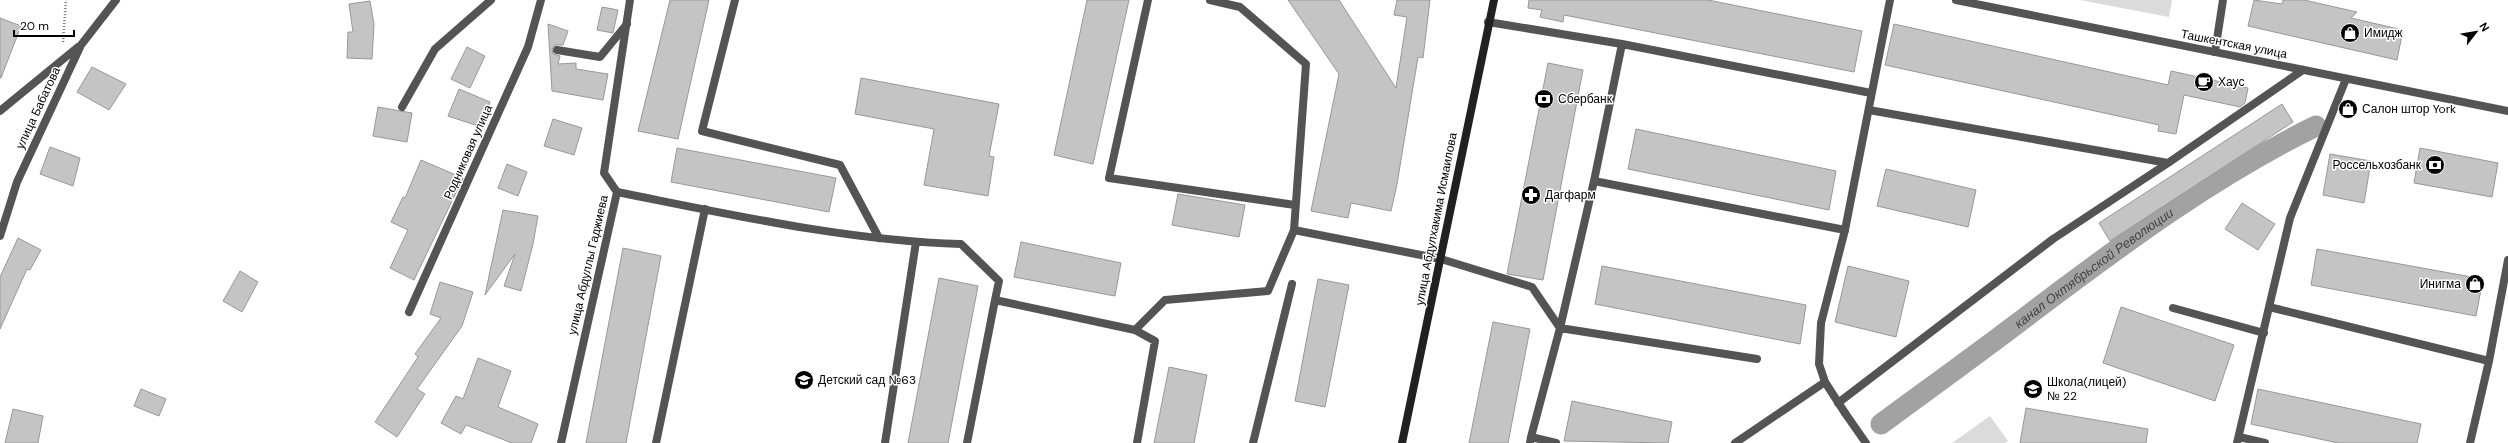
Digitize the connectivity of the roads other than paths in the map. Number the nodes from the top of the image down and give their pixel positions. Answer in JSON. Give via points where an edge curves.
{"nodes":[{"id":1,"x":116,"y":0,"type":"edge"},
{"id":2,"x":491,"y":0,"type":"edge"},
{"id":3,"x":541,"y":0,"type":"edge"},
{"id":4,"x":630,"y":0,"type":"edge"},
{"id":5,"x":735,"y":0,"type":"edge"},
{"id":6,"x":1148,"y":0,"type":"edge"},
{"id":7,"x":1210,"y":0,"type":"edge"},
{"id":8,"x":1494,"y":0,"type":"edge"},
{"id":9,"x":1890,"y":0,"type":"edge"},
{"id":10,"x":1956,"y":0,"type":"edge"},
{"id":11,"x":2223,"y":0,"type":"edge"},
{"id":12,"x":1488,"y":22,"type":"junction"},
{"id":13,"x":627,"y":24,"type":"junction"},
{"id":14,"x":1622,"y":44,"type":"junction"},
{"id":15,"x":81,"y":45,"type":"junction"},
{"id":16,"x":557,"y":50,"type":"dead end"},
{"id":17,"x":2215,"y":52,"type":"junction"},
{"id":18,"x":2303,"y":70,"type":"junction"},
{"id":19,"x":2346,"y":79,"type":"junction"},
{"id":20,"x":1871,"y":93,"type":"junction"},
{"id":21,"x":402,"y":106,"type":"dead end"},
{"id":22,"x":1869,"y":110,"type":"junction"},
{"id":23,"x":0,"y":111,"type":"edge"},
{"id":24,"x":2508,"y":111,"type":"edge"},
{"id":25,"x":2168,"y":163,"type":"junction"},
{"id":26,"x":1594,"y":181,"type":"junction"},
{"id":27,"x":617,"y":192,"type":"junction"},
{"id":28,"x":1295,"y":205,"type":"junction"},
{"id":29,"x":705,"y":209,"type":"junction"},
{"id":30,"x":1294,"y":230,"type":"junction"},
{"id":31,"x":1845,"y":230,"type":"junction"},
{"id":32,"x":0,"y":236,"type":"edge"},
{"id":33,"x":879,"y":238,"type":"junction"},
{"id":34,"x":916,"y":242,"type":"junction"},
{"id":35,"x":1441,"y":259,"type":"junction"},
{"id":36,"x":2508,"y":260,"type":"edge"},
{"id":37,"x":1292,"y":284,"type":"dead end"},
{"id":38,"x":995,"y":300,"type":"junction"},
{"id":39,"x":2269,"y":307,"type":"junction"},
{"id":40,"x":2173,"y":308,"type":"dead end"},
{"id":41,"x":410,"y":312,"type":"dead end"},
{"id":42,"x":1560,"y":328,"type":"junction"},
{"id":43,"x":1135,"y":330,"type":"junction"},
{"id":44,"x":2264,"y":333,"type":"junction"},
{"id":45,"x":1757,"y":359,"type":"dead end"},
{"id":46,"x":2490,"y":361,"type":"junction"},
{"id":47,"x":1825,"y":382,"type":"junction"},
{"id":48,"x":1838,"y":403,"type":"junction"},
{"id":49,"x":1530,"y":440,"type":"edge"},
{"id":50,"x":2238,"y":440,"type":"edge"},
{"id":51,"x":561,"y":443,"type":"edge"},
{"id":52,"x":656,"y":443,"type":"edge"},
{"id":53,"x":885,"y":443,"type":"edge"},
{"id":54,"x":967,"y":443,"type":"edge"},
{"id":55,"x":1137,"y":443,"type":"edge"},
{"id":56,"x":1252,"y":443,"type":"edge"},
{"id":57,"x":1402,"y":443,"type":"edge"},
{"id":58,"x":1556,"y":443,"type":"edge"},
{"id":59,"x":1735,"y":443,"type":"edge"},
{"id":60,"x":1866,"y":443,"type":"edge"},
{"id":61,"x":2265,"y":443,"type":"edge"},
{"id":62,"x":2470,"y":443,"type":"edge"}],
"edges":[{"from":1,"to":15,"type":"street","name":"улица Бабатова"},
{"from":2,"to":21,"type":"street","via":[[435,49]]},
{"from":3,"to":41,"type":"street","name":"Родниковая улица","via":[[528,47]]},
{"from":4,"to":13,"type":"street","name":"улица Абдуллы Гаджиева"},
{"from":5,"to":33,"type":"street","via":[[702,131],[840,165]]},
{"from":6,"to":28,"type":"street","via":[[1109,178]]},
{"from":7,"to":28,"type":"street","via":[[1240,7],[1306,64]]},
{"from":8,"to":12,"type":"main road","name":"улица Абдулхакима Исмаилова"},
{"from":9,"to":20,"type":"street"},
{"from":10,"to":17,"type":"street","name":"Ташкентская улица"},
{"from":11,"to":17,"type":"street"},
{"from":12,"to":14,"type":"street"},
{"from":12,"to":35,"type":"main road","name":"улица Абдулхакима Исмаилова"},
{"from":13,"to":16,"type":"street","via":[[600,57]]},
{"from":13,"to":27,"type":"street","name":"улица Абдуллы Гаджиева","via":[[604,173]]},
{"from":14,"to":20,"type":"street"},
{"from":14,"to":26,"type":"street"},
{"from":15,"to":23,"type":"street"},
{"from":15,"to":32,"type":"street","name":"улица Бабатова","via":[[17,182]]},
{"from":17,"to":18,"type":"street","name":"Ташкентская улица"},
{"from":18,"to":19,"type":"street","name":"Ташкентская улица"},
{"from":18,"to":25,"type":"street"},
{"from":19,"to":24,"type":"street","name":"Ташкентская улица"},
{"from":19,"to":39,"type":"street","via":[[2290,218]]},
{"from":20,"to":22,"type":"street"},
{"from":22,"to":25,"type":"street"},
{"from":22,"to":31,"type":"street"},
{"from":25,"to":48,"type":"street","via":[[2053,239]]},
{"from":26,"to":31,"type":"street"},
{"from":26,"to":42,"type":"street"},
{"from":27,"to":29,"type":"street"},
{"from":27,"to":51,"type":"street","name":"улица Абдуллы Гаджиева"},
{"from":28,"to":30,"type":"street"},
{"from":29,"to":33,"type":"street"},
{"from":29,"to":52,"type":"street"},
{"from":30,"to":35,"type":"street"},
{"from":30,"to":43,"type":"street","via":[[1268,290],[1165,300]]},
{"from":31,"to":47,"type":"street","via":[[1821,323],[1819,364]]},
{"from":33,"to":34,"type":"street"},
{"from":34,"to":38,"type":"street","via":[[961,244],[999,281]]},
{"from":34,"to":53,"type":"street"},
{"from":35,"to":42,"type":"street","via":[[1532,287]]},
{"from":35,"to":57,"type":"main road","name":"улица Абдулхакима Исмаилова"},
{"from":36,"to":46,"type":"street"},
{"from":37,"to":56,"type":"street"},
{"from":38,"to":43,"type":"street"},
{"from":38,"to":54,"type":"street"},
{"from":39,"to":44,"type":"street"},
{"from":39,"to":46,"type":"street"},
{"from":40,"to":44,"type":"street"},
{"from":42,"to":45,"type":"street"},
{"from":42,"to":49,"type":"street"},
{"from":43,"to":55,"type":"street","via":[[1155,341]]},
{"from":44,"to":50,"type":"street"},
{"from":46,"to":62,"type":"street"},
{"from":47,"to":48,"type":"street"},
{"from":47,"to":59,"type":"street"},
{"from":48,"to":60,"type":"street"},
{"from":49,"to":58,"type":"street"},
{"from":50,"to":61,"type":"street"}]}
